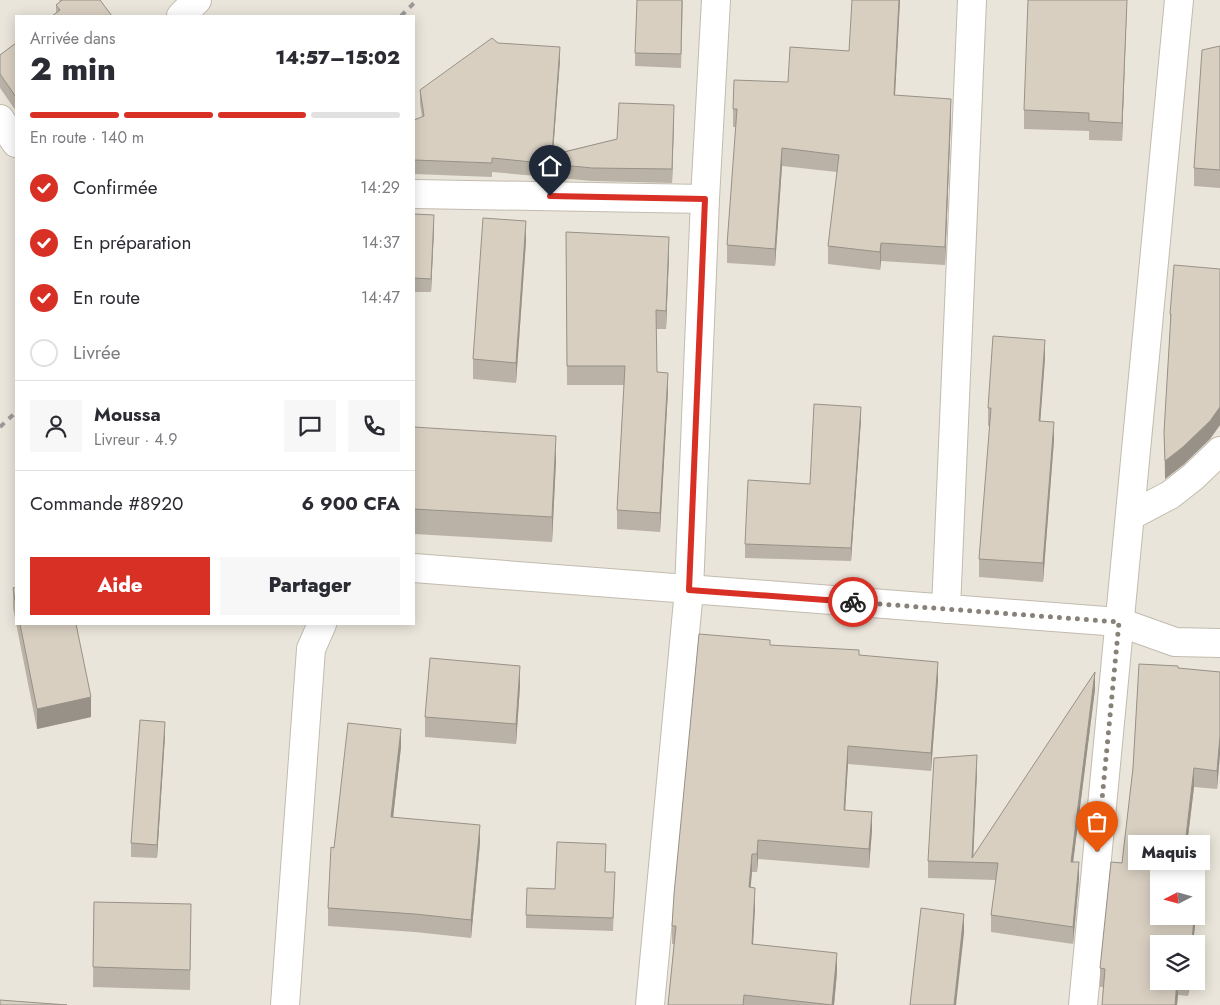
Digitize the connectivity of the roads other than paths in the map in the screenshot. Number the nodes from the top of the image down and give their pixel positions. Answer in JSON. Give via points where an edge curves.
{"nodes":[{"id":1,"x":197,"y":0,"type":"edge"},
{"id":2,"x":716,"y":0,"type":"edge"},
{"id":3,"x":972,"y":0,"type":"edge"},
{"id":4,"x":1179,"y":0,"type":"edge"},
{"id":5,"x":182,"y":15,"type":"edge"},
{"id":6,"x":0,"y":119,"type":"edge"},
{"id":7,"x":15,"y":142,"type":"edge"},
{"id":8,"x":415,"y":194,"type":"edge"},
{"id":9,"x":705,"y":199,"type":"junction"},
{"id":10,"x":1220,"y":451,"type":"edge"},
{"id":11,"x":1130,"y":516,"type":"junction"},
{"id":12,"x":415,"y":568,"type":"edge"},
{"id":13,"x":689,"y":590,"type":"junction"},
{"id":14,"x":946,"y":609,"type":"junction"},
{"id":15,"x":1119,"y":622,"type":"junction"},
{"id":16,"x":322,"y":625,"type":"edge"},
{"id":17,"x":1220,"y":643,"type":"edge"},
{"id":18,"x":285,"y":1005,"type":"edge"},
{"id":19,"x":650,"y":1005,"type":"edge"},
{"id":20,"x":1083,"y":1005,"type":"edge"}],
"edges":[{"from":1,"to":5,"type":"street"},
{"from":2,"to":9,"type":"street"},
{"from":3,"to":14,"type":"street"},
{"from":4,"to":11,"type":"street"},
{"from":6,"to":7,"type":"street"},
{"from":8,"to":9,"type":"street"},
{"from":9,"to":13,"type":"street"},
{"from":10,"to":11,"type":"street","via":[[1170,495]]},
{"from":11,"to":15,"type":"street"},
{"from":12,"to":13,"type":"street"},
{"from":13,"to":14,"type":"street"},
{"from":13,"to":19,"type":"street"},
{"from":14,"to":15,"type":"street"},
{"from":15,"to":17,"type":"street","via":[[1175,642]]},
{"from":15,"to":20,"type":"street"},
{"from":16,"to":18,"type":"street","via":[[311,649]]}]}
